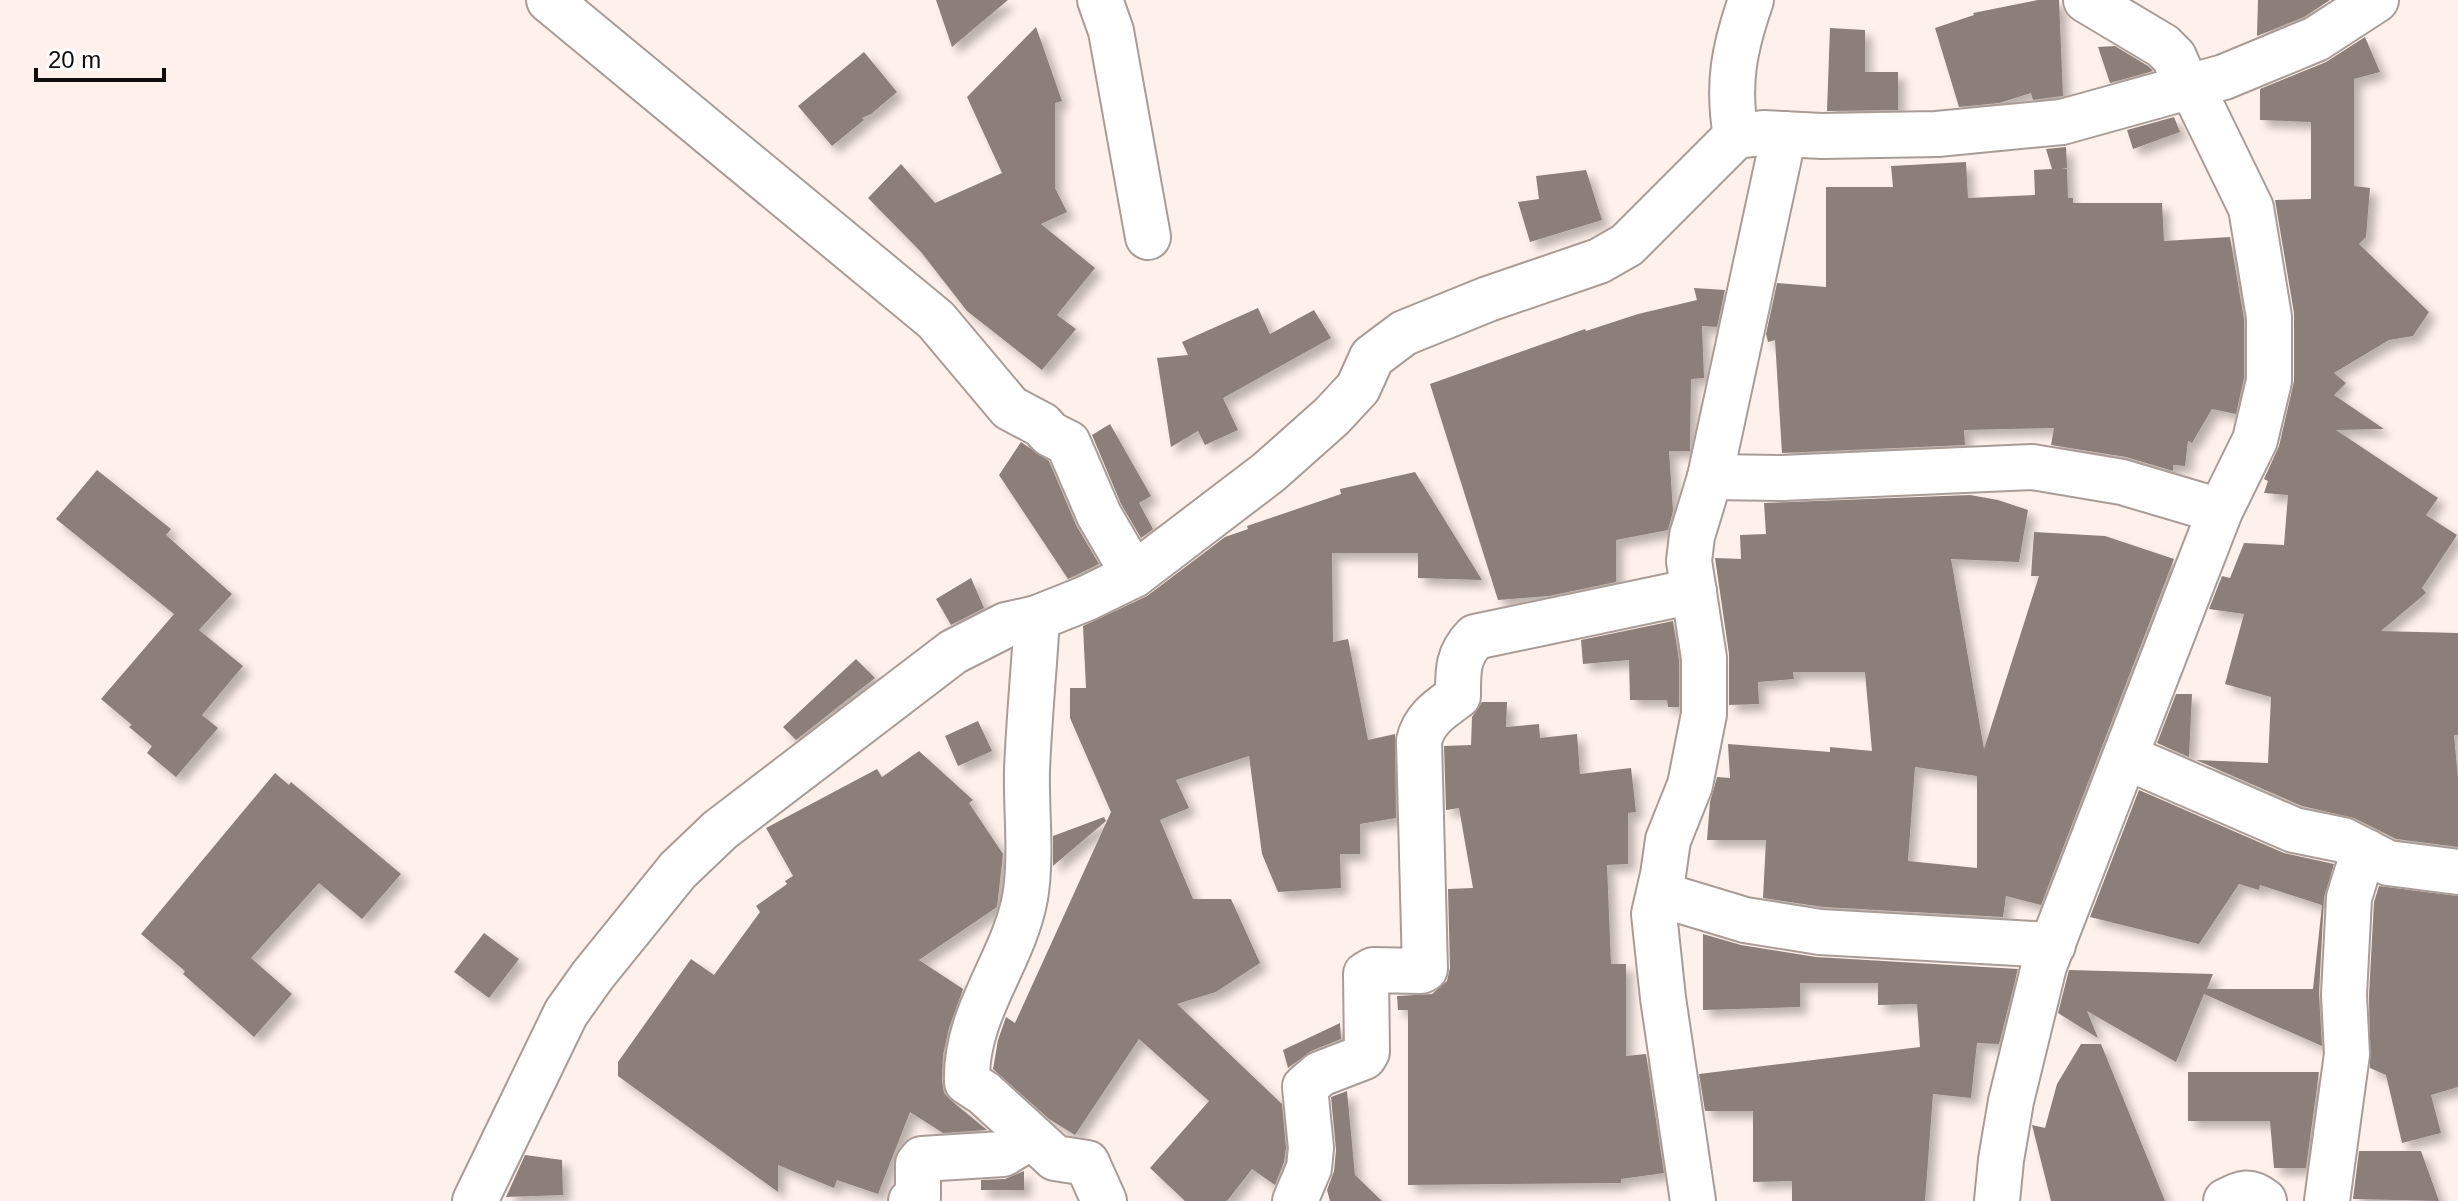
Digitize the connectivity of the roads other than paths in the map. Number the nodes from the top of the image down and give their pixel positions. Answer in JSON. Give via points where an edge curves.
{"nodes":[{"id":1,"x":549,"y":0,"type":"edge"},
{"id":2,"x":1100,"y":0,"type":"edge"},
{"id":3,"x":1751,"y":0,"type":"edge"},
{"id":4,"x":2086,"y":0,"type":"edge"},
{"id":5,"x":2376,"y":0,"type":"edge"},
{"id":6,"x":2190,"y":88,"type":"junction"},
{"id":7,"x":1784,"y":134,"type":"junction"},
{"id":8,"x":1736,"y":136,"type":"junction"},
{"id":9,"x":1148,"y":237,"type":"dead end"},
{"id":10,"x":1710,"y":477,"type":"junction"},
{"id":11,"x":2220,"y":511,"type":"junction"},
{"id":12,"x":1134,"y":575,"type":"junction"},
{"id":13,"x":1694,"y":591,"type":"junction"},
{"id":14,"x":1037,"y":618,"type":"junction"},
{"id":15,"x":2126,"y":757,"type":"junction"},
{"id":16,"x":2367,"y":852,"type":"junction"},
{"id":17,"x":2458,"y":872,"type":"edge"},
{"id":18,"x":1659,"y":894,"type":"junction"},
{"id":19,"x":2053,"y":945,"type":"junction"},
{"id":20,"x":1031,"y":1137,"type":"junction"},
{"id":21,"x":475,"y":1201,"type":"edge"},
{"id":22,"x":911,"y":1201,"type":"edge"},
{"id":23,"x":1104,"y":1201,"type":"edge"},
{"id":24,"x":1295,"y":1201,"type":"edge"},
{"id":25,"x":1693,"y":1201,"type":"edge"},
{"id":26,"x":1997,"y":1201,"type":"edge"},
{"id":27,"x":2226,"y":1201,"type":"edge"},
{"id":28,"x":2264,"y":1201,"type":"edge"},
{"id":29,"x":2327,"y":1201,"type":"edge"}],
"edges":[{"from":1,"to":12,"type":"street","via":[[936,320],[1010,408],[1068,443],[1099,515]]},
{"from":2,"to":9,"type":"street","via":[[1111,31]]},
{"from":3,"to":8,"type":"street","via":[[1736,42],[1730,101]]},
{"from":4,"to":6,"type":"street","via":[[2163,46]]},
{"from":5,"to":6,"type":"street","via":[[2316,39]]},
{"from":6,"to":7,"type":"street","via":[[2062,122],[1937,134]]},
{"from":6,"to":11,"type":"street","via":[[2251,208],[2269,317],[2269,381],[2255,440]]},
{"from":7,"to":8,"type":"street"},
{"from":7,"to":10,"type":"street"},
{"from":8,"to":12,"type":"street","via":[[1627,245],[1599,261],[1404,333],[1372,357],[1358,388],[1332,416]]},
{"from":10,"to":11,"type":"street","via":[[2032,467],[2122,482]]},
{"from":10,"to":13,"type":"street","via":[[1692,536]]},
{"from":11,"to":15,"type":"street"},
{"from":12,"to":14,"type":"street"},
{"from":13,"to":18,"type":"street","via":[[1704,658],[1704,714],[1690,785],[1668,840]]},
{"from":13,"to":24,"type":"street","via":[[1475,637],[1463,650],[1458,696],[1427,721],[1419,741],[1425,969],[1366,974],[1367,1052],[1305,1087],[1311,1148]]},
{"from":14,"to":20,"type":"street","via":[[1024,899],[966,1056],[967,1082]]},
{"from":14,"to":21,"type":"street","via":[[1006,625],[953,652],[720,830],[678,870],[566,1013]]},
{"from":15,"to":16,"type":"street","via":[[2294,830],[2343,840]]},
{"from":15,"to":19,"type":"street"},
{"from":16,"to":17,"type":"street","via":[[2388,863]]},
{"from":16,"to":29,"type":"street","via":[[2349,898],[2347,1054]]},
{"from":18,"to":19,"type":"street","via":[[1745,920],[1820,932]]},
{"from":18,"to":25,"type":"street","via":[[1654,914],[1663,998]]},
{"from":19,"to":26,"type":"street","via":[[2011,1101]]},
{"from":20,"to":22,"type":"street","via":[[1003,1154],[922,1159],[918,1197]]},
{"from":20,"to":23,"type":"street","via":[[1055,1158],[1087,1163]]},
{"from":27,"to":28,"type":"street","via":[[2253,1192]]}]}
